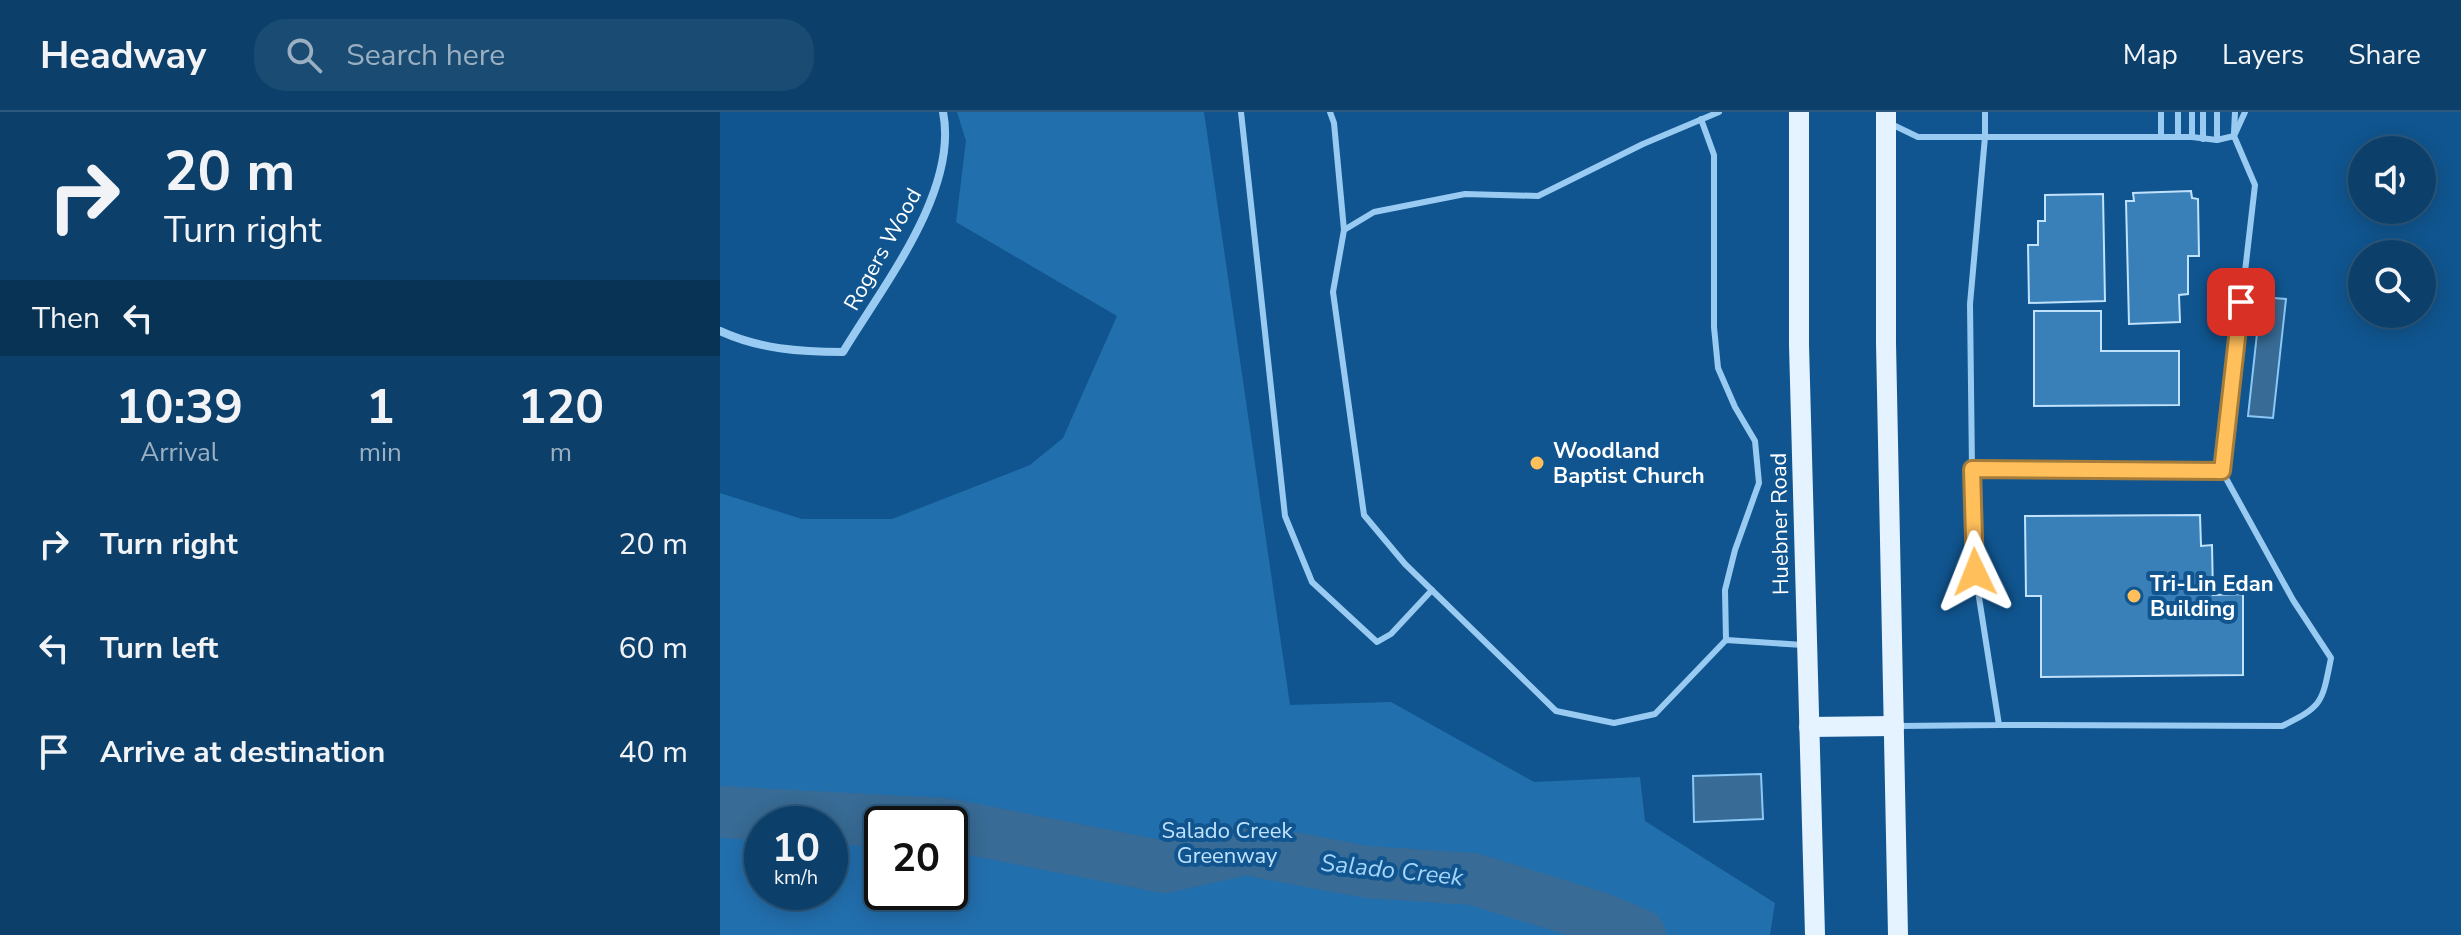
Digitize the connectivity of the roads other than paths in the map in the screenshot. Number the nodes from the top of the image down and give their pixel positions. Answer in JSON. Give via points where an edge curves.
{"nodes":[{"id":1,"x":943,"y":112,"type":"edge"},
{"id":2,"x":1241,"y":112,"type":"edge"},
{"id":3,"x":1330,"y":112,"type":"edge"},
{"id":4,"x":1719,"y":112,"type":"edge"},
{"id":5,"x":1799,"y":112,"type":"edge"},
{"id":6,"x":1865,"y":112,"type":"edge"},
{"id":7,"x":1985,"y":112,"type":"edge"},
{"id":8,"x":2161,"y":112,"type":"edge"},
{"id":9,"x":2178,"y":112,"type":"edge"},
{"id":10,"x":2192,"y":112,"type":"edge"},
{"id":11,"x":2203,"y":112,"type":"edge"},
{"id":12,"x":2217,"y":112,"type":"edge"},
{"id":13,"x":2235,"y":112,"type":"edge"},
{"id":14,"x":2245,"y":112,"type":"edge"},
{"id":15,"x":1886,"y":117,"type":"edge"},
{"id":16,"x":1701,"y":119,"type":"junction"},
{"id":17,"x":2234,"y":136,"type":"junction"},
{"id":18,"x":1985,"y":137,"type":"junction"},
{"id":19,"x":2161,"y":137,"type":"junction"},
{"id":20,"x":2178,"y":137,"type":"junction"},
{"id":21,"x":2192,"y":137,"type":"junction"},
{"id":22,"x":2203,"y":139,"type":"junction"},
{"id":23,"x":2217,"y":140,"type":"junction"},
{"id":24,"x":1344,"y":230,"type":"junction"},
{"id":25,"x":720,"y":331,"type":"edge"},
{"id":26,"x":1972,"y":469,"type":"junction"},
{"id":27,"x":2222,"y":471,"type":"junction"},
{"id":28,"x":1432,"y":590,"type":"junction"},
{"id":29,"x":1726,"y":640,"type":"junction"},
{"id":30,"x":1806,"y":645,"type":"junction"},
{"id":31,"x":1999,"y":725,"type":"junction"},
{"id":32,"x":1894,"y":726,"type":"junction"},
{"id":33,"x":1809,"y":727,"type":"junction"},
{"id":34,"x":1898,"y":929,"type":"edge"},
{"id":35,"x":1815,"y":930,"type":"edge"}],
"edges":[{"from":1,"to":25,"type":"street","name":"Rogers Wood","via":[[947,132],[939,183],[920,226],[843,352],[793,352]]},
{"from":2,"to":28,"type":"lane","via":[[1285,516],[1312,582],[1377,642]]},
{"from":3,"to":24,"type":"lane"},
{"from":4,"to":16,"type":"lane"},
{"from":5,"to":30,"type":"main road","name":"Huebner Road"},
{"from":6,"to":15,"type":"main road"},
{"from":7,"to":18,"type":"lane"},
{"from":8,"to":19,"type":"lane"},
{"from":9,"to":20,"type":"lane"},
{"from":10,"to":21,"type":"lane"},
{"from":11,"to":22,"type":"lane"},
{"from":12,"to":23,"type":"lane"},
{"from":13,"to":17,"type":"lane"},
{"from":14,"to":17,"type":"lane"},
{"from":15,"to":18,"type":"lane","via":[[1918,137]]},
{"from":15,"to":32,"type":"main road"},
{"from":16,"to":24,"type":"lane","via":[[1538,196],[1465,194],[1374,212]]},
{"from":16,"to":29,"type":"lane","via":[[1714,155],[1718,368],[1755,441],[1759,483],[1725,590]]},
{"from":17,"to":23,"type":"lane"},
{"from":17,"to":27,"type":"lane","via":[[2255,185]]},
{"from":18,"to":19,"type":"lane"},
{"from":18,"to":26,"type":"lane","via":[[1970,304]]},
{"from":19,"to":20,"type":"lane"},
{"from":20,"to":21,"type":"lane"},
{"from":21,"to":22,"type":"lane"},
{"from":22,"to":23,"type":"lane"},
{"from":24,"to":28,"type":"lane","via":[[1333,292],[1364,515]]},
{"from":26,"to":27,"type":"lane"},
{"from":26,"to":31,"type":"lane","via":[[1975,572]]},
{"from":27,"to":31,"type":"lane","via":[[2331,658],[2325,689],[2313,710],[2282,726]]},
{"from":28,"to":29,"type":"lane","via":[[1556,711],[1614,723],[1655,714]]},
{"from":29,"to":30,"type":"lane"},
{"from":30,"to":33,"type":"main road","name":"Huebner Road"},
{"from":31,"to":32,"type":"lane"},
{"from":32,"to":33,"type":"main road"},
{"from":32,"to":34,"type":"main road"},
{"from":33,"to":35,"type":"main road","name":"Huebner Road"}]}
